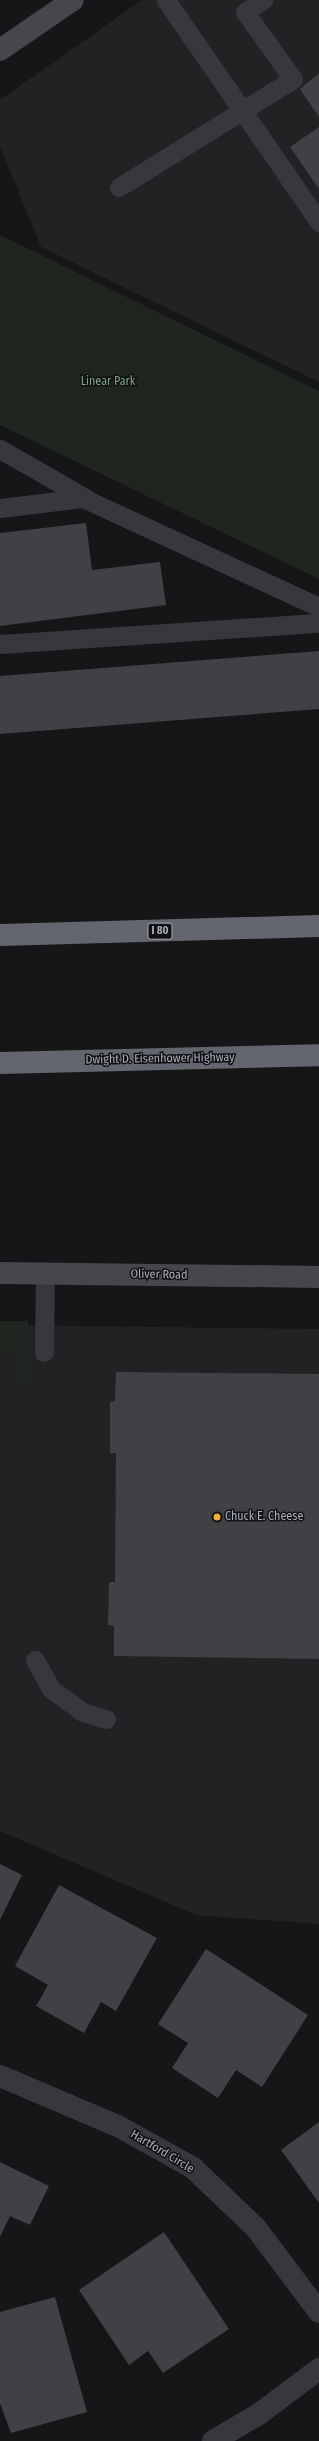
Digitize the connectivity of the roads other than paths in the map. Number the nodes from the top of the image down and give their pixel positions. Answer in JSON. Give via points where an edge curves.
{"nodes":[{"id":1,"x":74,"y":0,"type":"edge"},
{"id":2,"x":166,"y":0,"type":"edge"},
{"id":3,"x":263,"y":0,"type":"edge"},
{"id":4,"x":0,"y":50,"type":"edge"},
{"id":5,"x":241,"y":109,"type":"junction"},
{"id":6,"x":119,"y":187,"type":"dead end"},
{"id":7,"x":319,"y":222,"type":"edge"},
{"id":8,"x":0,"y":449,"type":"edge"},
{"id":9,"x":90,"y":500,"type":"junction"},
{"id":10,"x":0,"y":508,"type":"edge"},
{"id":11,"x":319,"y":607,"type":"edge"},
{"id":12,"x":319,"y":623,"type":"edge"},
{"id":13,"x":0,"y":644,"type":"edge"},
{"id":14,"x":319,"y":926,"type":"edge"},
{"id":15,"x":0,"y":935,"type":"edge"},
{"id":16,"x":319,"y":1055,"type":"edge"},
{"id":17,"x":0,"y":1063,"type":"edge"},
{"id":18,"x":0,"y":1273,"type":"edge"},
{"id":19,"x":45,"y":1274,"type":"junction"},
{"id":20,"x":319,"y":1277,"type":"edge"},
{"id":21,"x":44,"y":1352,"type":"dead end"},
{"id":22,"x":35,"y":1660,"type":"dead end"},
{"id":23,"x":106,"y":1719,"type":"dead end"},
{"id":24,"x":0,"y":2076,"type":"edge"},
{"id":25,"x":319,"y":2312,"type":"edge"},
{"id":26,"x":319,"y":2369,"type":"edge"},
{"id":27,"x":213,"y":2441,"type":"edge"}],
"edges":[{"from":1,"to":4,"type":"main road"},
{"from":2,"to":5,"type":"lane"},
{"from":3,"to":5,"type":"lane","via":[[245,12],[293,79]]},
{"from":5,"to":6,"type":"lane"},
{"from":5,"to":7,"type":"lane"},
{"from":8,"to":9,"type":"lane"},
{"from":9,"to":10,"type":"lane","via":[[84,498]]},
{"from":9,"to":11,"type":"lane"},
{"from":12,"to":13,"type":"lane"},
{"from":14,"to":15,"type":"highway","number":"I 80"},
{"from":16,"to":17,"type":"highway","name":"Dwight D. Eisenhower Highway"},
{"from":18,"to":19,"type":"main road","name":"Oliver Road"},
{"from":19,"to":20,"type":"main road","name":"Oliver Road"},
{"from":19,"to":21,"type":"lane"},
{"from":22,"to":23,"type":"lane","via":[[51,1689],[83,1712]]},
{"from":24,"to":25,"type":"street","name":"Hartford Circle","via":[[118,2126],[193,2168],[256,2228]]},
{"from":26,"to":27,"type":"street","via":[[259,2414]]}]}
